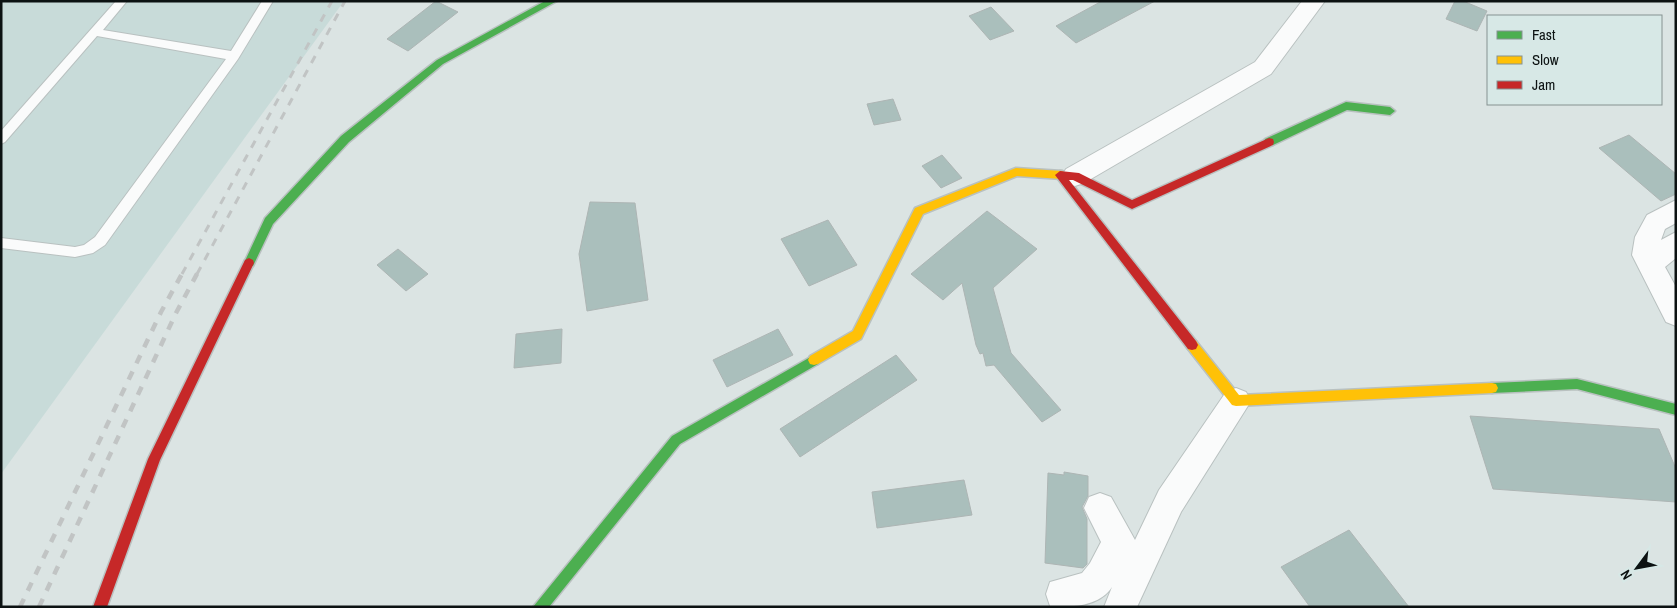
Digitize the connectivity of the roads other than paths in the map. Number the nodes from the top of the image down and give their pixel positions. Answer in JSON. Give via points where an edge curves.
{"nodes":[{"id":1,"x":122,"y":1,"type":"edge"},
{"id":2,"x":268,"y":1,"type":"edge"},
{"id":3,"x":553,"y":1,"type":"edge"},
{"id":4,"x":1314,"y":1,"type":"edge"},
{"id":5,"x":95,"y":32,"type":"junction"},
{"id":6,"x":234,"y":56,"type":"junction"},
{"id":7,"x":1390,"y":111,"type":"dead end"},
{"id":8,"x":1,"y":138,"type":"edge"},
{"id":9,"x":1067,"y":175,"type":"junction"},
{"id":10,"x":1676,"y":210,"type":"edge"},
{"id":11,"x":1,"y":243,"type":"edge"},
{"id":12,"x":1676,"y":243,"type":"edge"},
{"id":13,"x":1649,"y":264,"type":"junction"},
{"id":14,"x":1676,"y":314,"type":"edge"},
{"id":15,"x":1236,"y":401,"type":"junction"},
{"id":16,"x":1676,"y":410,"type":"edge"},
{"id":17,"x":1100,"y":508,"type":"dead end"},
{"id":18,"x":1118,"y":542,"type":"junction"},
{"id":19,"x":1136,"y":574,"type":"junction"},
{"id":20,"x":1062,"y":594,"type":"dead end"},
{"id":21,"x":100,"y":607,"type":"edge"},
{"id":22,"x":540,"y":607,"type":"edge"},
{"id":23,"x":1120,"y":607,"type":"edge"}],
"edges":[{"from":1,"to":5,"type":"lane"},
{"from":2,"to":6,"type":"lane"},
{"from":3,"to":21,"type":"street","via":[[440,62],[345,139],[269,221],[154,459]]},
{"from":4,"to":9,"type":"street","via":[[1263,68]]},
{"from":5,"to":6,"type":"lane"},
{"from":5,"to":8,"type":"lane"},
{"from":6,"to":11,"type":"lane","via":[[100,241],[83,252]]},
{"from":7,"to":9,"type":"street","via":[[1346,106],[1132,205]]},
{"from":9,"to":15,"type":"street"},
{"from":9,"to":22,"type":"street","via":[[1016,172],[918,211],[857,335],[676,440]]},
{"from":10,"to":13,"type":"street","via":[[1656,222],[1648,237],[1645,256]]},
{"from":12,"to":13,"type":"street"},
{"from":13,"to":14,"type":"street"},
{"from":15,"to":16,"type":"street","via":[[1577,384]]},
{"from":15,"to":19,"type":"street","via":[[1170,501]]},
{"from":17,"to":18,"type":"street"},
{"from":18,"to":19,"type":"street"},
{"from":18,"to":20,"type":"street","via":[[1091,587],[1081,592]]},
{"from":19,"to":23,"type":"street"}]}
